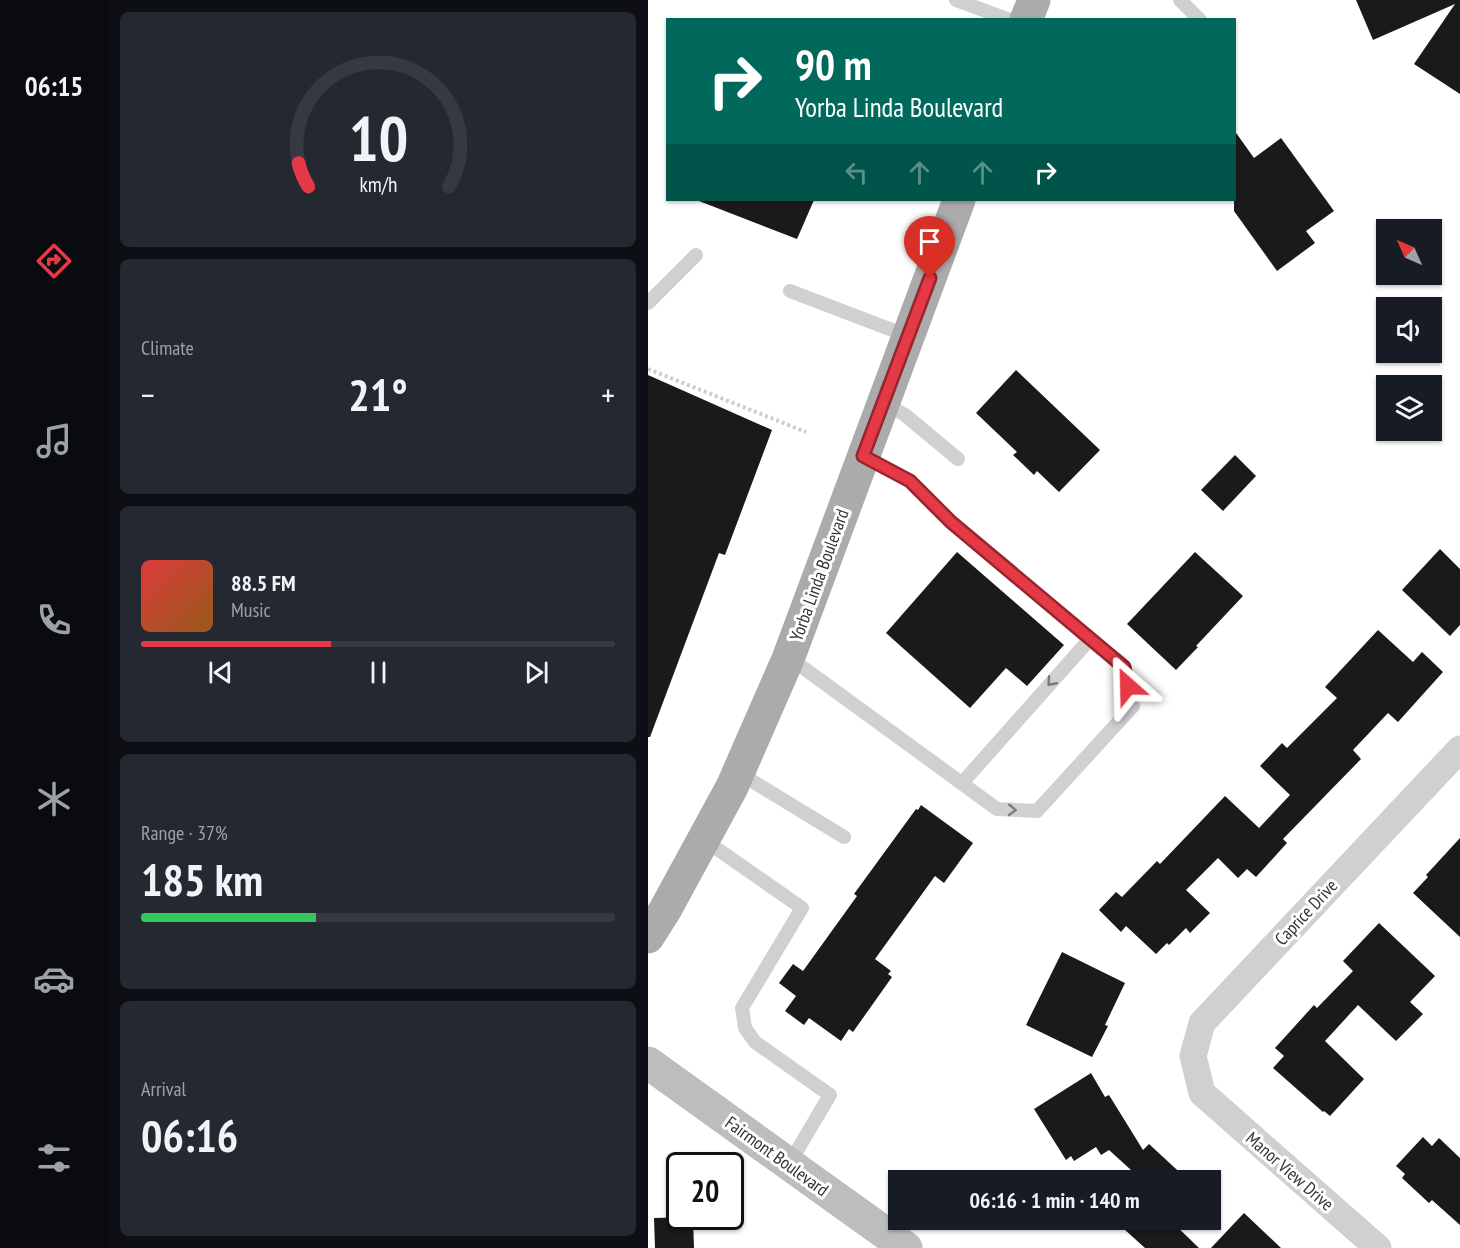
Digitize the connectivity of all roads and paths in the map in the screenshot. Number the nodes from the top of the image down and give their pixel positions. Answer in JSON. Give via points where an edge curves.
{"nodes":[{"id":1,"x":956,"y":0,"type":"edge"},
{"id":2,"x":1034,"y":0,"type":"edge"},
{"id":3,"x":1180,"y":0,"type":"edge"},
{"id":4,"x":1005,"y":18,"type":"edge"},
{"id":5,"x":1027,"y":18,"type":"edge"},
{"id":6,"x":1198,"y":18,"type":"edge"},
{"id":7,"x":959,"y":201,"type":"edge"},
{"id":8,"x":696,"y":255,"type":"dead end"},
{"id":9,"x":790,"y":291,"type":"dead end"},
{"id":10,"x":648,"y":303,"type":"edge"},
{"id":11,"x":909,"y":336,"type":"junction"},
{"id":12,"x":648,"y":369,"type":"edge"},
{"id":13,"x":884,"y":403,"type":"junction"},
{"id":14,"x":806,"y":432,"type":"dead end"},
{"id":15,"x":863,"y":456,"type":"junction"},
{"id":16,"x":958,"y":459,"type":"dead end"},
{"id":17,"x":1090,"y":639,"type":"junction"},
{"id":18,"x":788,"y":659,"type":"junction"},
{"id":19,"x":1460,"y":749,"type":"edge"},
{"id":20,"x":739,"y":773,"type":"junction"},
{"id":21,"x":962,"y":783,"type":"junction"},
{"id":22,"x":844,"y":837,"type":"dead end"},
{"id":23,"x":703,"y":839,"type":"junction"},
{"id":24,"x":648,"y":937,"type":"edge"},
{"id":25,"x":648,"y":1064,"type":"edge"},
{"id":26,"x":1202,"y":1093,"type":"joint"},
{"id":27,"x":789,"y":1164,"type":"junction"},
{"id":28,"x":906,"y":1248,"type":"edge"},
{"id":29,"x":1378,"y":1248,"type":"edge"}],
"edges":[{"from":1,"to":4,"type":"lane"},
{"from":2,"to":5,"type":"main road"},
{"from":3,"to":6,"type":"lane"},
{"from":7,"to":11,"type":"main road","name":"Yorba Linda Boulevard"},
{"from":8,"to":10,"type":"lane"},
{"from":9,"to":11,"type":"lane"},
{"from":11,"to":13,"type":"main road","name":"Yorba Linda Boulevard"},
{"from":12,"to":14,"type":"path"},
{"from":13,"to":15,"type":"main road","name":"Yorba Linda Boulevard"},
{"from":13,"to":16,"type":"lane"},
{"from":15,"to":17,"type":"lane","via":[[910,481],[951,522]]},
{"from":15,"to":18,"type":"main road","name":"Yorba Linda Boulevard"},
{"from":17,"to":21,"type":"lane","one_way":true},
{"from":21,"to":17,"type":"lane","one_way":true,"via":[[997,809],[1037,811],[1133,706],[1124,667]]},
{"from":18,"to":20,"type":"main road","name":"Yorba Linda Boulevard"},
{"from":18,"to":21,"type":"lane"},
{"from":19,"to":26,"type":"street","name":"Caprice Drive","via":[[1202,1023],[1193,1056]]},
{"from":20,"to":22,"type":"lane"},
{"from":20,"to":23,"type":"main road","name":"Yorba Linda Boulevard"},
{"from":23,"to":24,"type":"main road","name":"Yorba Linda Boulevard"},
{"from":23,"to":27,"type":"lane","via":[[802,908],[742,1008],[745,1028],[755,1042],[830,1095]]},
{"from":25,"to":27,"type":"main road","name":"Fairmont Boulevard"},
{"from":26,"to":29,"type":"street","name":"Manor View Drive"},
{"from":27,"to":28,"type":"main road","name":"Fairmont Boulevard"}]}
